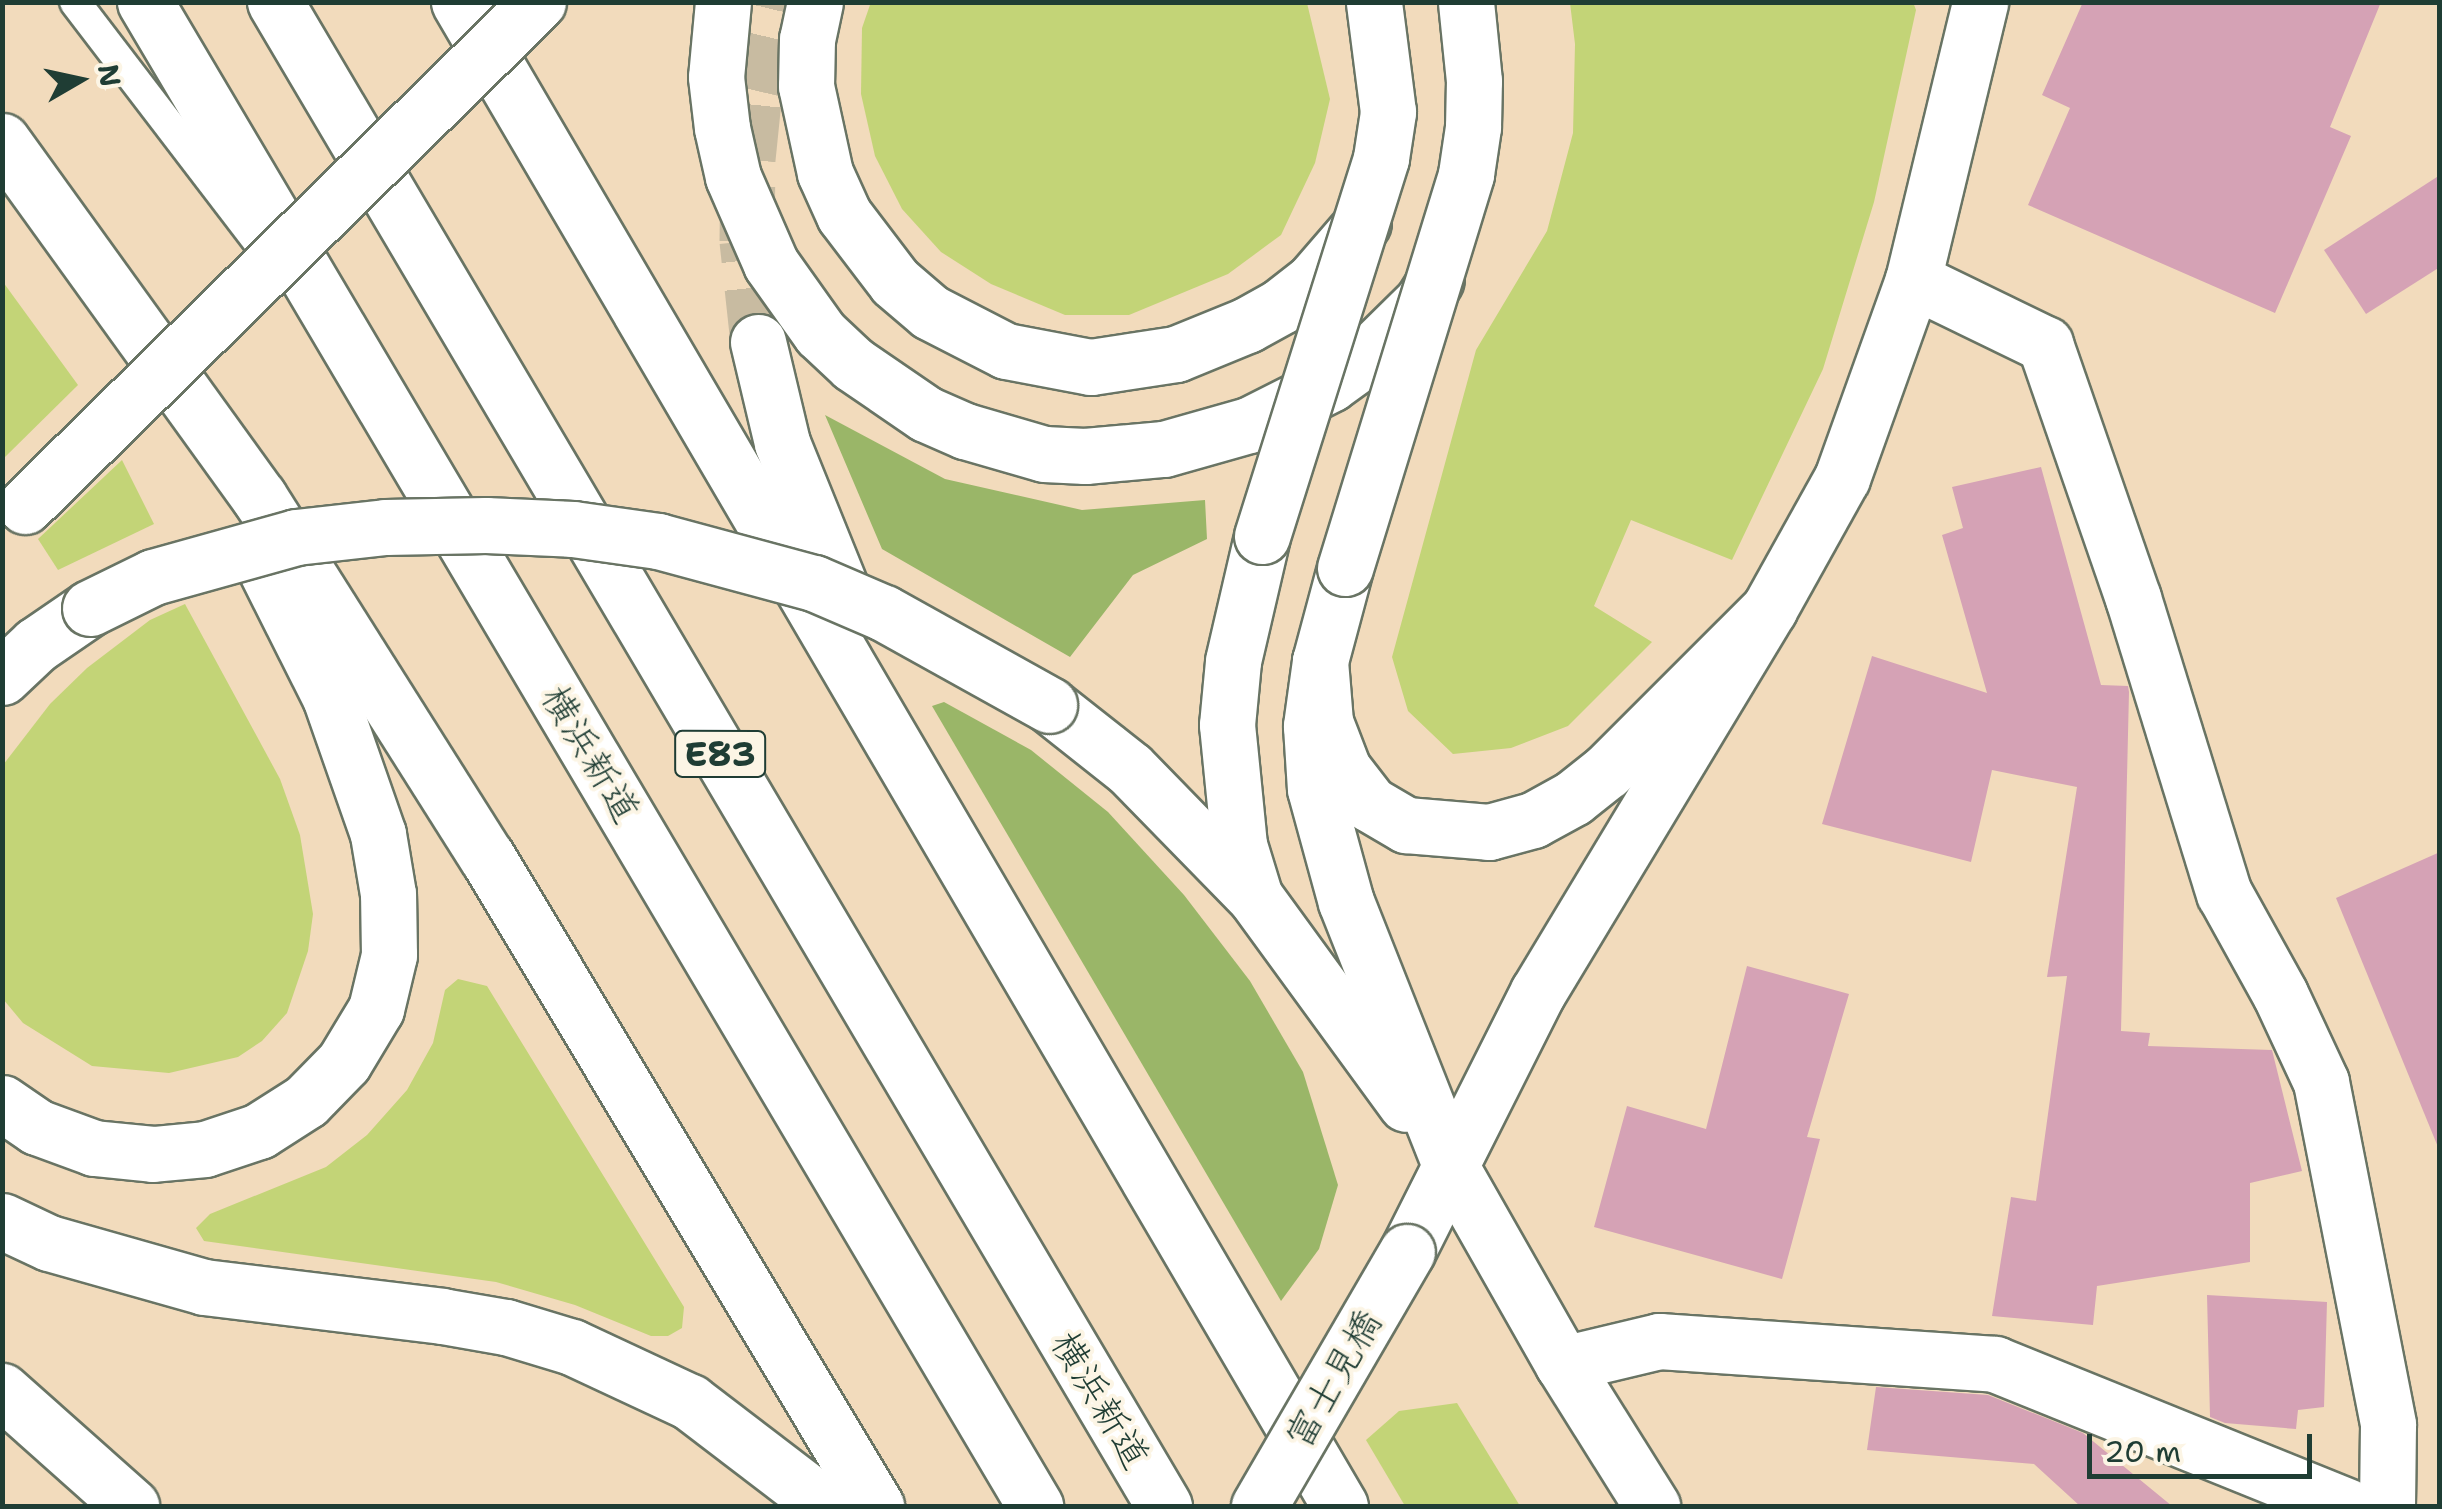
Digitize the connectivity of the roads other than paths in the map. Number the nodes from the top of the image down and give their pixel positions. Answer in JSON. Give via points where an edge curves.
{"nodes":[{"id":1,"x":75,"y":2,"type":"edge"},
{"id":2,"x":145,"y":2,"type":"edge"},
{"id":3,"x":275,"y":2,"type":"edge"},
{"id":4,"x":458,"y":2,"type":"edge"},
{"id":5,"x":538,"y":2,"type":"edge"},
{"id":6,"x":724,"y":2,"type":"edge"},
{"id":7,"x":815,"y":2,"type":"edge"},
{"id":8,"x":1374,"y":2,"type":"edge"},
{"id":9,"x":1398,"y":2,"type":"edge"},
{"id":10,"x":1466,"y":2,"type":"edge"},
{"id":11,"x":1486,"y":2,"type":"edge"},
{"id":12,"x":1980,"y":2,"type":"edge"},
{"id":13,"x":2,"y":141,"type":"edge"},
{"id":14,"x":1912,"y":280,"type":"junction"},
{"id":15,"x":148,"y":338,"type":"junction"},
{"id":16,"x":758,"y":342,"type":"tunnel mouth"},
{"id":17,"x":388,"y":410,"type":"junction"},
{"id":18,"x":14,"y":517,"type":"edge"},
{"id":19,"x":1769,"y":609,"type":"junction"},
{"id":20,"x":1320,"y":661,"type":"junction"},
{"id":21,"x":2,"y":677,"type":"edge"},
{"id":22,"x":1255,"y":897,"type":"junction"},
{"id":23,"x":2,"y":1103,"type":"edge"},
{"id":24,"x":1111,"y":1112,"type":"junction"},
{"id":25,"x":1452,"y":1167,"type":"junction"},
{"id":26,"x":2,"y":1222,"type":"edge"},
{"id":27,"x":1563,"y":1364,"type":"junction"},
{"id":28,"x":2,"y":1391,"type":"edge"},
{"id":29,"x":130,"y":1506,"type":"edge"},
{"id":30,"x":826,"y":1506,"type":"edge"},
{"id":31,"x":876,"y":1506,"type":"edge"},
{"id":32,"x":1035,"y":1506,"type":"edge"},
{"id":33,"x":1164,"y":1506,"type":"edge"},
{"id":34,"x":1258,"y":1506,"type":"edge"},
{"id":35,"x":1340,"y":1506,"type":"edge"},
{"id":36,"x":1652,"y":1506,"type":"edge"},
{"id":37,"x":2346,"y":1506,"type":"edge"},
{"id":38,"x":2387,"y":1506,"type":"edge"}],
"edges":[{"from":1,"to":17,"type":"lane"},
{"from":2,"to":17,"type":"main road","name":"横浜新道","number":"E83"},
{"from":3,"to":33,"type":"main road","name":"横浜新道","number":"E83"},
{"from":4,"to":24,"type":"main road"},
{"from":5,"to":18,"type":"main road","bridge":true},
{"from":6,"to":11,"type":"main road","via":[[716,77],[733,177],[771,264],[820,333],[852,364],[926,414],[1003,445],[1085,456],[1164,449],[1250,425],[1330,384],[1422,302],[1466,221],[1490,134]]},
{"from":7,"to":9,"type":"main road","via":[[806,86],[813,129],[831,187],[867,250],[918,302],[965,333],[1006,352],[1091,367],[1176,354],[1248,326],[1312,282],[1344,249],[1368,216],[1397,149],[1406,58]]},
{"from":8,"to":22,"type":"main road","bridge":true,"via":[[1388,112],[1381,158],[1262,536],[1232,661],[1228,725],[1239,845]]},
{"from":10,"to":20,"type":"main road","bridge":true,"via":[[1474,81],[1466,174]]},
{"from":12,"to":14,"type":"main road"},
{"from":13,"to":15,"type":"main road"},
{"from":14,"to":19,"type":"main road","via":[[1842,478]]},
{"from":14,"to":38,"type":"main road","via":[[2045,344],[2224,893],[2321,1082],[2388,1425]]},
{"from":15,"to":23,"type":"main road","via":[[342,728],[378,834],[388,894],[388,955],[376,1010],[344,1062],[306,1101],[259,1131],[205,1149],[153,1154],[94,1148],[38,1127]]},
{"from":15,"to":31,"type":"main road","via":[[259,498],[486,857]]},
{"from":16,"to":24,"type":"main road","via":[[782,442],[852,612]]},
{"from":17,"to":32,"type":"main road","name":"横浜新道","number":"E83"},
{"from":19,"to":20,"type":"main road","via":[[1607,771],[1533,820],[1489,832],[1406,825],[1370,804],[1343,768],[1326,722]]},
{"from":19,"to":25,"type":"main road","name":"富士見橋","via":[[1538,992]]},
{"from":20,"to":25,"type":"main road","via":[[1311,726],[1314,788],[1328,846]]},
{"from":21,"to":22,"type":"main road","bridge":true,"via":[[90,608],[154,577],[296,537],[486,524],[658,540],[814,583],[901,622],[1049,705],[1130,769]]},
{"from":22,"to":25,"type":"main road"},
{"from":24,"to":35,"type":"main road"},
{"from":25,"to":27,"type":"main road"},
{"from":25,"to":34,"type":"main road","name":"富士見橋","bridge":true},
{"from":26,"to":30,"type":"main road","via":[[50,1243],[204,1288],[442,1316],[572,1347],[690,1402]]},
{"from":27,"to":36,"type":"main road"},
{"from":27,"to":37,"type":"main road","via":[[1659,1341],[1995,1364]]},
{"from":28,"to":29,"type":"main road"}]}
